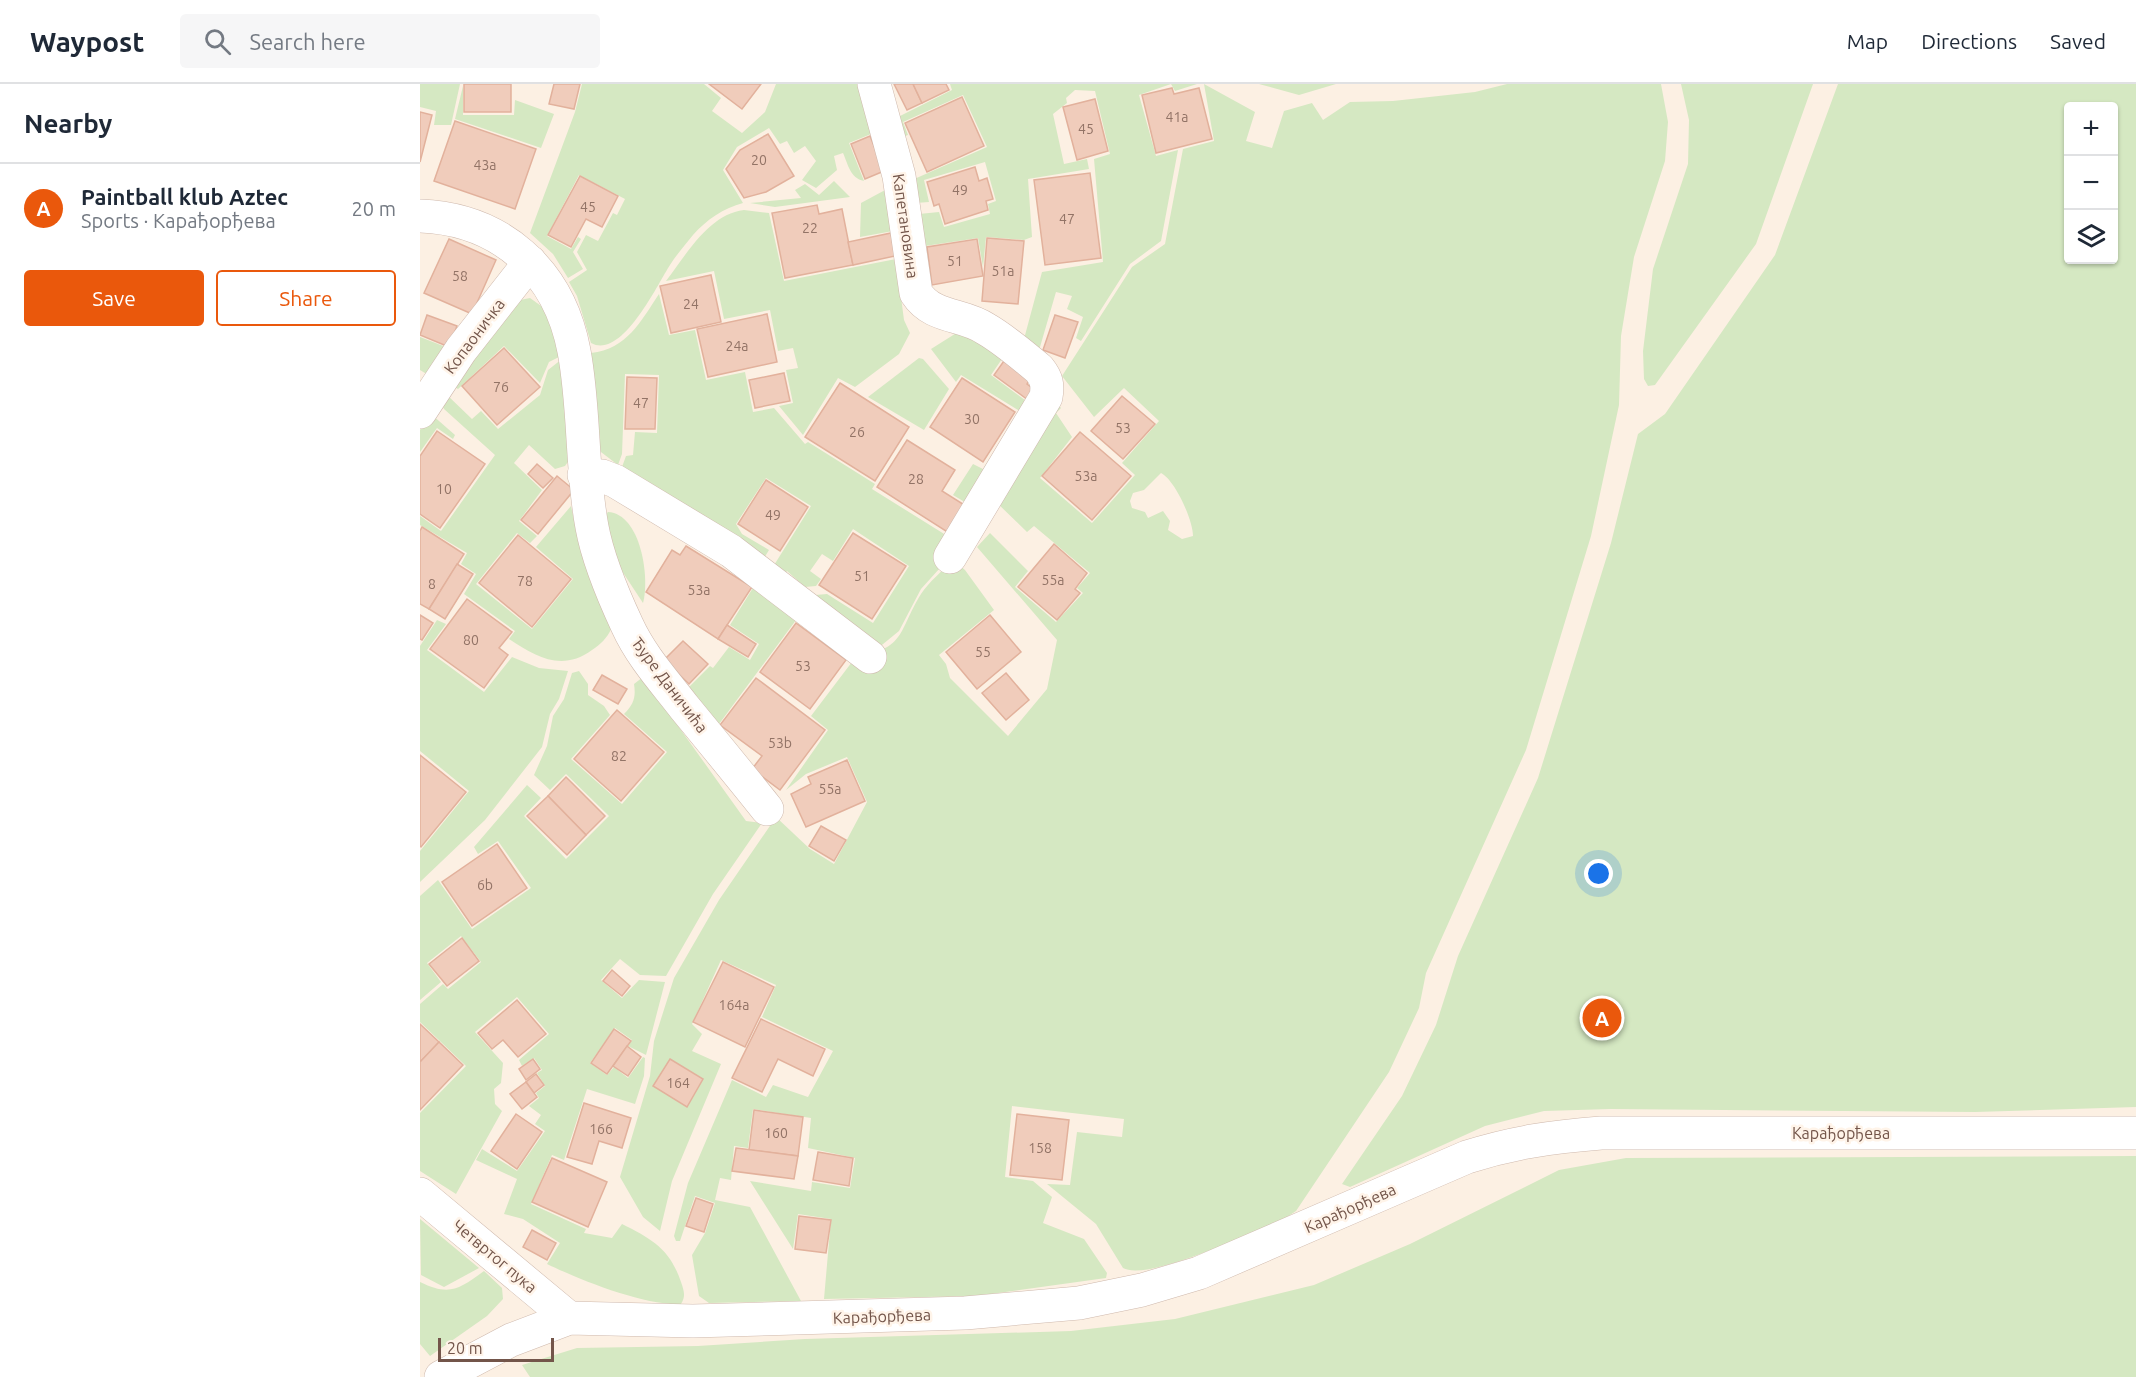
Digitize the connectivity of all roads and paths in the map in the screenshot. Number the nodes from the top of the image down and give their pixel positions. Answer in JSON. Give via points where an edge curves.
{"nodes":[{"id":1,"x":874,"y":84,"type":"edge"},
{"id":2,"x":420,"y":216,"type":"edge"},
{"id":3,"x":530,"y":262,"type":"junction"},
{"id":4,"x":420,"y":412,"type":"edge"},
{"id":5,"x":584,"y":476,"type":"junction"},
{"id":6,"x":950,"y":557,"type":"dead end"},
{"id":7,"x":870,"y":657,"type":"dead end"},
{"id":8,"x":767,"y":809,"type":"dead end"},
{"id":9,"x":2136,"y":1133,"type":"edge"},
{"id":10,"x":420,"y":1194,"type":"edge"},
{"id":11,"x":569,"y":1318,"type":"junction"},
{"id":12,"x":441,"y":1377,"type":"edge"}],
"edges":[{"from":1,"to":6,"type":"street","name":"Капетановина","via":[[899,176],[916,293],[933,310],[984,327],[1039,369],[1048,386],[1046,397]]},
{"from":2,"to":3,"type":"street","name":"Ђуре Даничића","via":[[464,223],[500,236]]},
{"from":3,"to":4,"type":"street","name":"Копаоничка","via":[[461,350]]},
{"from":3,"to":5,"type":"street","name":"Ђуре Даничића","via":[[559,304],[574,351]]},
{"from":5,"to":7,"type":"street","via":[[615,481],[730,551]]},
{"from":5,"to":8,"type":"street","name":"Ђуре Даничића","via":[[592,529],[632,636],[657,673]]},
{"from":9,"to":11,"type":"street","name":"Карађорђева","via":[[1601,1133],[1551,1137],[1510,1143],[1467,1157],[1199,1274],[1079,1303],[920,1315],[693,1321]]},
{"from":10,"to":11,"type":"street","name":"Четвртог пука"},
{"from":11,"to":12,"type":"street","via":[[511,1340]]}]}
